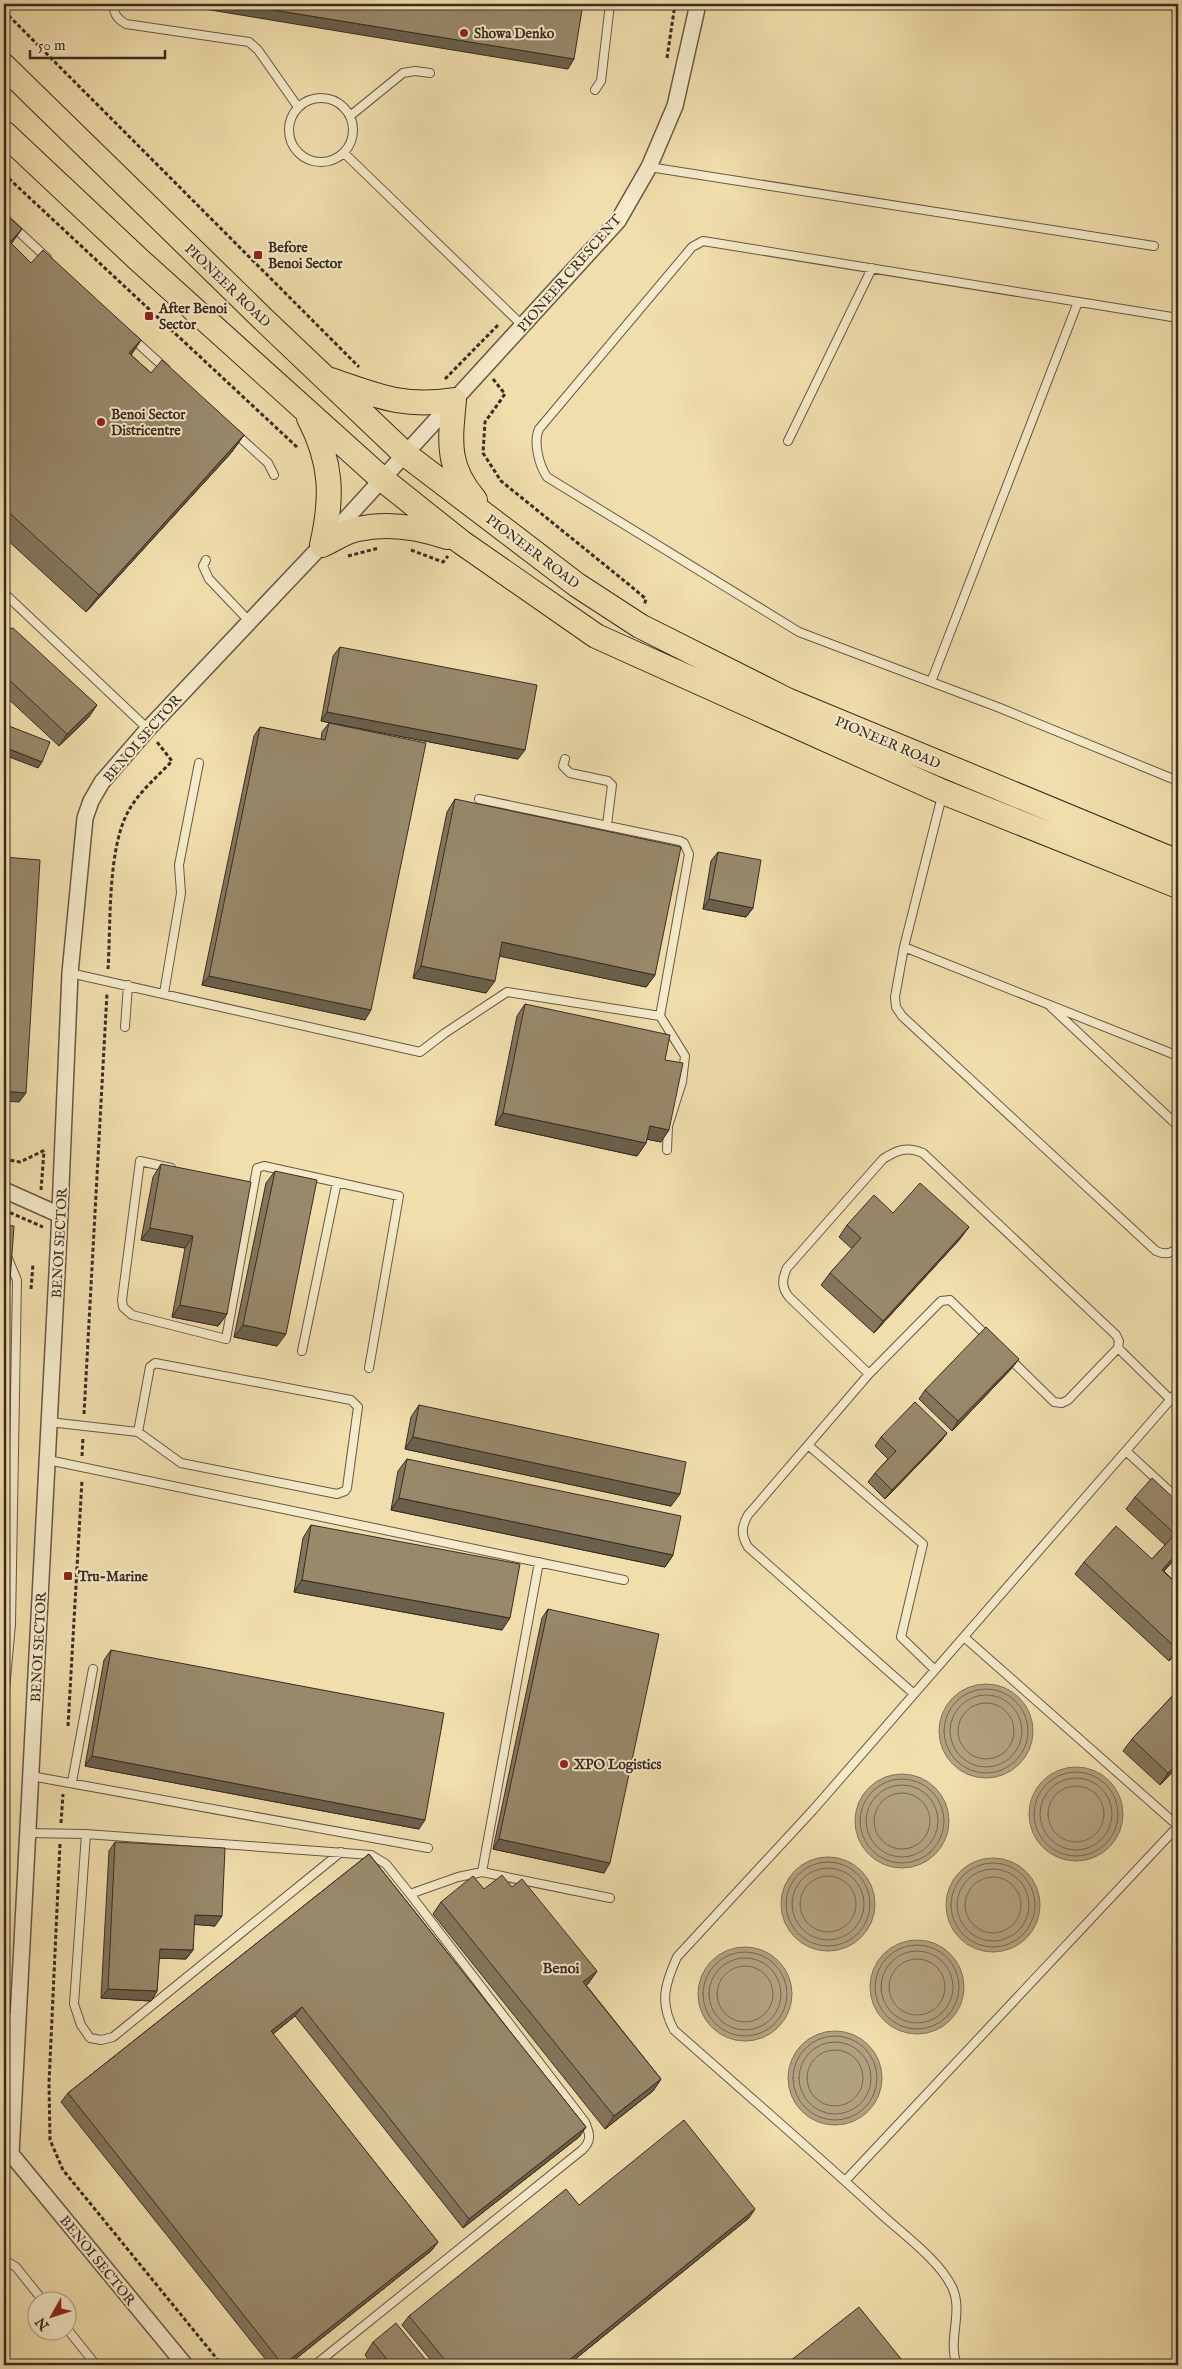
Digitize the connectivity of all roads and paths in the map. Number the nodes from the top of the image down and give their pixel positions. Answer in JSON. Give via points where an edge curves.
{"nodes":[{"id":1,"x":113,"y":4,"type":"edge"},
{"id":2,"x":610,"y":4,"type":"edge"},
{"id":3,"x":675,"y":4,"type":"edge"},
{"id":4,"x":698,"y":4,"type":"edge"},
{"id":5,"x":4,"y":11,"type":"edge"},
{"id":6,"x":4,"y":66,"type":"edge"},
{"id":7,"x":666,"y":66,"type":"dead end"},
{"id":8,"x":430,"y":73,"type":"dead end"},
{"id":9,"x":595,"y":90,"type":"dead end"},
{"id":10,"x":298,"y":107,"type":"junction"},
{"id":11,"x":350,"y":116,"type":"junction"},
{"id":12,"x":4,"y":133,"type":"edge"},
{"id":13,"x":344,"y":153,"type":"junction"},
{"id":14,"x":649,"y":167,"type":"junction"},
{"id":15,"x":4,"y":174,"type":"edge"},
{"id":16,"x":4,"y":218,"type":"edge"},
{"id":17,"x":1154,"y":246,"type":"dead end"},
{"id":18,"x":54,"y":264,"type":"edge"},
{"id":19,"x":872,"y":268,"type":"junction"},
{"id":20,"x":1078,"y":302,"type":"junction"},
{"id":21,"x":510,"y":313,"type":"junction"},
{"id":22,"x":1178,"y":318,"type":"edge"},
{"id":23,"x":523,"y":326,"type":"junction"},
{"id":24,"x":125,"y":331,"type":"edge"},
{"id":25,"x":484,"y":367,"type":"junction"},
{"id":26,"x":368,"y":371,"type":"dead end"},
{"id":27,"x":175,"y":377,"type":"edge"},
{"id":28,"x":325,"y":378,"type":"junction"},
{"id":29,"x":438,"y":382,"type":"dead end"},
{"id":30,"x":454,"y":400,"type":"junction"},
{"id":31,"x":302,"y":405,"type":"junction"},
{"id":32,"x":232,"y":430,"type":"edge"},
{"id":33,"x":788,"y":440,"type":"dead end"},
{"id":34,"x":301,"y":450,"type":"dead end"},
{"id":35,"x":405,"y":454,"type":"junction"},
{"id":36,"x":274,"y":475,"type":"dead end"},
{"id":37,"x":382,"y":479,"type":"junction"},
{"id":38,"x":498,"y":525,"type":"junction"},
{"id":39,"x":461,"y":542,"type":"junction"},
{"id":40,"x":322,"y":545,"type":"junction"},
{"id":41,"x":382,"y":548,"type":"dead end"},
{"id":42,"x":409,"y":549,"type":"dead end"},
{"id":43,"x":206,"y":560,"type":"dead end"},
{"id":44,"x":4,"y":593,"type":"edge"},
{"id":45,"x":250,"y":622,"type":"junction"},
{"id":46,"x":640,"y":626,"type":"junction"},
{"id":47,"x":932,"y":682,"type":"junction"},
{"id":48,"x":148,"y":729,"type":"junction"},
{"id":49,"x":564,"y":759,"type":"dead end"},
{"id":50,"x":199,"y":763,"type":"dead end"},
{"id":51,"x":941,"y":777,"type":"junction"},
{"id":52,"x":1178,"y":781,"type":"edge"},
{"id":53,"x":479,"y":799,"type":"dead end"},
{"id":54,"x":606,"y":826,"type":"junction"},
{"id":55,"x":1178,"y":862,"type":"edge"},
{"id":56,"x":1178,"y":886,"type":"edge"},
{"id":57,"x":904,"y":947,"type":"junction"},
{"id":58,"x":70,"y":973,"type":"junction"},
{"id":59,"x":107,"y":981,"type":"junction"},
{"id":60,"x":128,"y":985,"type":"junction"},
{"id":61,"x":164,"y":993,"type":"junction"},
{"id":62,"x":1048,"y":1004,"type":"junction"},
{"id":63,"x":660,"y":1016,"type":"junction"},
{"id":64,"x":125,"y":1027,"type":"dead end"},
{"id":65,"x":1178,"y":1056,"type":"edge"},
{"id":66,"x":1178,"y":1126,"type":"edge"},
{"id":67,"x":667,"y":1150,"type":"dead end"},
{"id":68,"x":63,"y":1152,"type":"junction"},
{"id":69,"x":4,"y":1159,"type":"edge"},
{"id":70,"x":178,"y":1169,"type":"edge"},
{"id":71,"x":244,"y":1182,"type":"edge"},
{"id":72,"x":337,"y":1182,"type":"junction"},
{"id":73,"x":254,"y":1184,"type":"junction"},
{"id":74,"x":4,"y":1190,"type":"edge"},
{"id":75,"x":4,"y":1210,"type":"edge"},
{"id":76,"x":60,"y":1215,"type":"junction"},
{"id":77,"x":59,"y":1234,"type":"junction"},
{"id":78,"x":1178,"y":1247,"type":"edge"},
{"id":79,"x":4,"y":1249,"type":"edge"},
{"id":80,"x":999,"y":1347,"type":"edge"},
{"id":81,"x":1118,"y":1348,"type":"junction"},
{"id":82,"x":302,"y":1351,"type":"dead end"},
{"id":83,"x":1006,"y":1354,"type":"edge"},
{"id":84,"x":369,"y":1368,"type":"dead end"},
{"id":85,"x":869,"y":1374,"type":"junction"},
{"id":86,"x":1178,"y":1391,"type":"edge"},
{"id":87,"x":1171,"y":1400,"type":"junction"},
{"id":88,"x":50,"y":1422,"type":"junction"},
{"id":89,"x":83,"y":1426,"type":"junction"},
{"id":90,"x":138,"y":1432,"type":"junction"},
{"id":91,"x":808,"y":1445,"type":"junction"},
{"id":92,"x":1126,"y":1451,"type":"junction"},
{"id":93,"x":48,"y":1460,"type":"junction"},
{"id":94,"x":82,"y":1467,"type":"junction"},
{"id":95,"x":1178,"y":1499,"type":"edge"},
{"id":96,"x":539,"y":1562,"type":"junction"},
{"id":97,"x":624,"y":1580,"type":"dead end"},
{"id":98,"x":964,"y":1637,"type":"junction"},
{"id":99,"x":93,"y":1669,"type":"dead end"},
{"id":100,"x":935,"y":1670,"type":"junction"},
{"id":101,"x":914,"y":1694,"type":"junction"},
{"id":102,"x":4,"y":1701,"type":"edge"},
{"id":103,"x":68,"y":1733,"type":"dead end"},
{"id":104,"x":31,"y":1776,"type":"junction"},
{"id":105,"x":68,"y":1782,"type":"junction"},
{"id":106,"x":1178,"y":1826,"type":"edge"},
{"id":107,"x":27,"y":1833,"type":"junction"},
{"id":108,"x":60,"y":1834,"type":"junction"},
{"id":109,"x":86,"y":1834,"type":"junction"},
{"id":110,"x":428,"y":1848,"type":"dead end"},
{"id":111,"x":341,"y":1852,"type":"junction"},
{"id":112,"x":482,"y":1872,"type":"junction"},
{"id":113,"x":410,"y":1894,"type":"junction"},
{"id":114,"x":610,"y":1898,"type":"dead end"},
{"id":115,"x":4,"y":2014,"type":"edge"},
{"id":116,"x":19,"y":2022,"type":"junction"},
{"id":117,"x":8,"y":2157,"type":"edge"},
{"id":118,"x":846,"y":2181,"type":"junction"},
{"id":119,"x":4,"y":2260,"type":"edge"},
{"id":120,"x":36,"y":2292,"type":"edge"},
{"id":121,"x":78,"y":2342,"type":"edge"},
{"id":122,"x":96,"y":2365,"type":"edge"},
{"id":123,"x":185,"y":2365,"type":"edge"},
{"id":124,"x":222,"y":2365,"type":"edge"},
{"id":125,"x":315,"y":2365,"type":"edge"},
{"id":126,"x":957,"y":2365,"type":"edge"}],
"edges":[{"from":1,"to":10,"type":"lane","via":[[114,13],[126,24],[249,42]]},
{"from":2,"to":9,"type":"lane","via":[[600,81]]},
{"from":3,"to":7,"type":"path"},
{"from":4,"to":14,"type":"street","name":"PIONEER CRESCENT","via":[[675,106]]},
{"from":5,"to":26,"type":"path","via":[[359,367]]},
{"from":6,"to":28,"type":"main road","name":"PIONEER ROAD"},
{"from":8,"to":11,"type":"lane","via":[[403,73]]},
{"from":10,"to":11,"type":"lane","via":[[308,100],[332,100]]},
{"from":10,"to":13,"type":"lane","via":[[290,119],[288,133],[293,147],[304,157],[317,162],[332,161]]},
{"from":11,"to":13,"type":"lane","via":[[351,142]]},
{"from":12,"to":31,"type":"main road","name":"PIONEER ROAD","via":[[136,258]]},
{"from":13,"to":21,"type":"lane"},
{"from":14,"to":17,"type":"lane"},
{"from":14,"to":23,"type":"street","name":"PIONEER CRESCENT","via":[[618,221]]},
{"from":15,"to":34,"type":"path"},
{"from":16,"to":18,"type":"lane"},
{"from":19,"to":20,"type":"lane"},
{"from":19,"to":33,"type":"lane"},
{"from":19,"to":47,"type":"lane","via":[[703,241],[697,243],[539,429],[536,440],[547,477],[786,626]]},
{"from":20,"to":22,"type":"lane"},
{"from":20,"to":47,"type":"lane"},
{"from":21,"to":23,"type":"lane"},
{"from":21,"to":29,"type":"path","via":[[447,378]]},
{"from":23,"to":25,"type":"street","name":"PIONEER CRESCENT"},
{"from":24,"to":27,"type":"lane"},
{"from":25,"to":30,"type":"street","name":"PIONEER CRESCENT"},
{"from":25,"to":46,"type":"path","via":[[505,394],[485,422],[483,453],[501,481],[646,600]]},
{"from":28,"to":30,"type":"main road","via":[[395,401],[416,404]]},
{"from":28,"to":35,"type":"main road","name":"PIONEER ROAD"},
{"from":30,"to":35,"type":"street","name":"PIONEER CRESCENT"},
{"from":30,"to":38,"type":"main road","via":[[452,461],[460,482]]},
{"from":31,"to":37,"type":"main road","name":"PIONEER ROAD"},
{"from":31,"to":40,"type":"main road","via":[[320,439],[326,461],[330,492]]},
{"from":32,"to":36,"type":"lane","via":[[268,464]]},
{"from":35,"to":37,"type":"street","name":"BENOI SECTOR"},
{"from":35,"to":38,"type":"main road","name":"PIONEER ROAD"},
{"from":37,"to":39,"type":"main road","name":"PIONEER ROAD"},
{"from":37,"to":40,"type":"street","name":"BENOI SECTOR"},
{"from":38,"to":46,"type":"main road","name":"PIONEER ROAD","via":[[577,585]]},
{"from":39,"to":40,"type":"main road","via":[[421,528],[397,525],[357,529]]},
{"from":39,"to":42,"type":"path","via":[[443,562]]},
{"from":39,"to":51,"type":"main road","name":"PIONEER ROAD","via":[[596,636]]},
{"from":40,"to":41,"type":"path","via":[[335,564],[348,556]]},
{"from":40,"to":45,"type":"street","name":"BENOI SECTOR"},
{"from":43,"to":45,"type":"lane","via":[[203,566],[209,578]]},
{"from":44,"to":48,"type":"lane"},
{"from":45,"to":48,"type":"street","name":"BENOI SECTOR"},
{"from":46,"to":51,"type":"main road","name":"PIONEER ROAD"},
{"from":47,"to":52,"type":"lane"},
{"from":48,"to":58,"type":"street","name":"BENOI SECTOR","via":[[102,782],[85,818]]},
{"from":48,"to":59,"type":"path","via":[[172,761],[130,808],[120,827],[114,855]]},
{"from":49,"to":54,"type":"lane","via":[[563,766],[570,773],[608,781],[612,785]]},
{"from":50,"to":61,"type":"lane","via":[[179,865],[181,893]]},
{"from":51,"to":55,"type":"main road","name":"PIONEER ROAD"},
{"from":51,"to":56,"type":"main road","name":"PIONEER ROAD"},
{"from":51,"to":57,"type":"lane"},
{"from":53,"to":54,"type":"lane"},
{"from":54,"to":63,"type":"lane","via":[[680,841],[688,849]]},
{"from":57,"to":62,"type":"lane"},
{"from":57,"to":78,"type":"lane","via":[[895,997],[896,1007],[902,1016],[1156,1251],[1169,1253]]},
{"from":58,"to":59,"type":"lane"},
{"from":58,"to":68,"type":"street","name":"BENOI SECTOR"},
{"from":59,"to":60,"type":"lane"},
{"from":59,"to":89,"type":"path"},
{"from":60,"to":61,"type":"lane"},
{"from":60,"to":64,"type":"lane"},
{"from":61,"to":63,"type":"lane","via":[[420,1052],[506,992]]},
{"from":62,"to":65,"type":"lane"},
{"from":62,"to":66,"type":"lane"},
{"from":63,"to":67,"type":"lane","via":[[685,1056],[682,1082],[668,1126]]},
{"from":68,"to":69,"type":"path","via":[[44,1150],[20,1162]]},
{"from":68,"to":76,"type":"street","name":"BENOI SECTOR"},
{"from":70,"to":73,"type":"lane","via":[[140,1161],[123,1307],[132,1315],[226,1339]]},
{"from":71,"to":73,"type":"lane"},
{"from":72,"to":73,"type":"lane","via":[[264,1166],[257,1168]]},
{"from":72,"to":82,"type":"lane"},
{"from":72,"to":84,"type":"lane","via":[[400,1196]]},
{"from":74,"to":76,"type":"street"},
{"from":75,"to":77,"type":"path"},
{"from":76,"to":77,"type":"street","name":"BENOI SECTOR"},
{"from":77,"to":88,"type":"street","name":"BENOI SECTOR"},
{"from":79,"to":102,"type":"lane","via":[[17,1280],[11,1624]]},
{"from":80,"to":85,"type":"lane","via":[[950,1300],[945,1299]]},
{"from":81,"to":83,"type":"lane","via":[[1062,1403],[1054,1402]]},
{"from":81,"to":85,"type":"lane","via":[[1116,1335],[922,1153],[901,1149],[883,1159],[787,1268],[784,1276],[784,1292],[788,1298]]},
{"from":81,"to":87,"type":"lane"},
{"from":85,"to":91,"type":"lane"},
{"from":86,"to":87,"type":"lane"},
{"from":87,"to":92,"type":"lane"},
{"from":88,"to":89,"type":"lane"},
{"from":88,"to":93,"type":"street","name":"BENOI SECTOR"},
{"from":89,"to":90,"type":"lane"},
{"from":89,"to":94,"type":"path"},
{"from":90,"to":90,"type":"lane","via":[[180,1463],[337,1494],[347,1488],[358,1407],[351,1400],[155,1363],[150,1368]]},
{"from":91,"to":100,"type":"lane","via":[[922,1544],[901,1637]]},
{"from":91,"to":101,"type":"lane","via":[[748,1515],[742,1530],[744,1539],[748,1547]]},
{"from":92,"to":95,"type":"lane"},
{"from":92,"to":98,"type":"lane"},
{"from":93,"to":94,"type":"lane"},
{"from":93,"to":104,"type":"street","name":"BENOI SECTOR"},
{"from":94,"to":96,"type":"lane"},
{"from":94,"to":103,"type":"path"},
{"from":96,"to":97,"type":"lane"},
{"from":96,"to":112,"type":"lane"},
{"from":98,"to":100,"type":"lane"},
{"from":98,"to":106,"type":"lane"},
{"from":99,"to":105,"type":"lane"},
{"from":100,"to":101,"type":"lane"},
{"from":101,"to":118,"type":"lane","via":[[677,1958],[666,1982],[665,2013],[674,2030]]},
{"from":104,"to":105,"type":"lane"},
{"from":104,"to":107,"type":"street","name":"BENOI SECTOR"},
{"from":105,"to":108,"type":"path"},
{"from":105,"to":110,"type":"lane"},
{"from":106,"to":118,"type":"lane"},
{"from":107,"to":108,"type":"lane"},
{"from":107,"to":116,"type":"street","name":"BENOI SECTOR"},
{"from":108,"to":109,"type":"lane"},
{"from":108,"to":124,"type":"path","via":[[50,2140],[63,2170]]},
{"from":109,"to":111,"type":"lane"},
{"from":109,"to":111,"type":"lane","via":[[74,2004],[81,2025],[90,2038],[101,2040],[113,2037]]},
{"from":111,"to":113,"type":"lane","via":[[371,1855],[386,1864]]},
{"from":112,"to":113,"type":"lane"},
{"from":112,"to":114,"type":"lane"},
{"from":113,"to":125,"type":"lane","via":[[586,2122],[589,2143]]},
{"from":115,"to":116,"type":"lane"},
{"from":116,"to":117,"type":"street","name":"BENOI SECTOR"},
{"from":117,"to":123,"type":"street","name":"BENOI SECTOR"},
{"from":118,"to":126,"type":"lane","via":[[940,2270],[952,2287],[956,2309],[953,2349]]},
{"from":119,"to":120,"type":"lane","via":[[16,2267]]},
{"from":121,"to":122,"type":"lane"}]}
